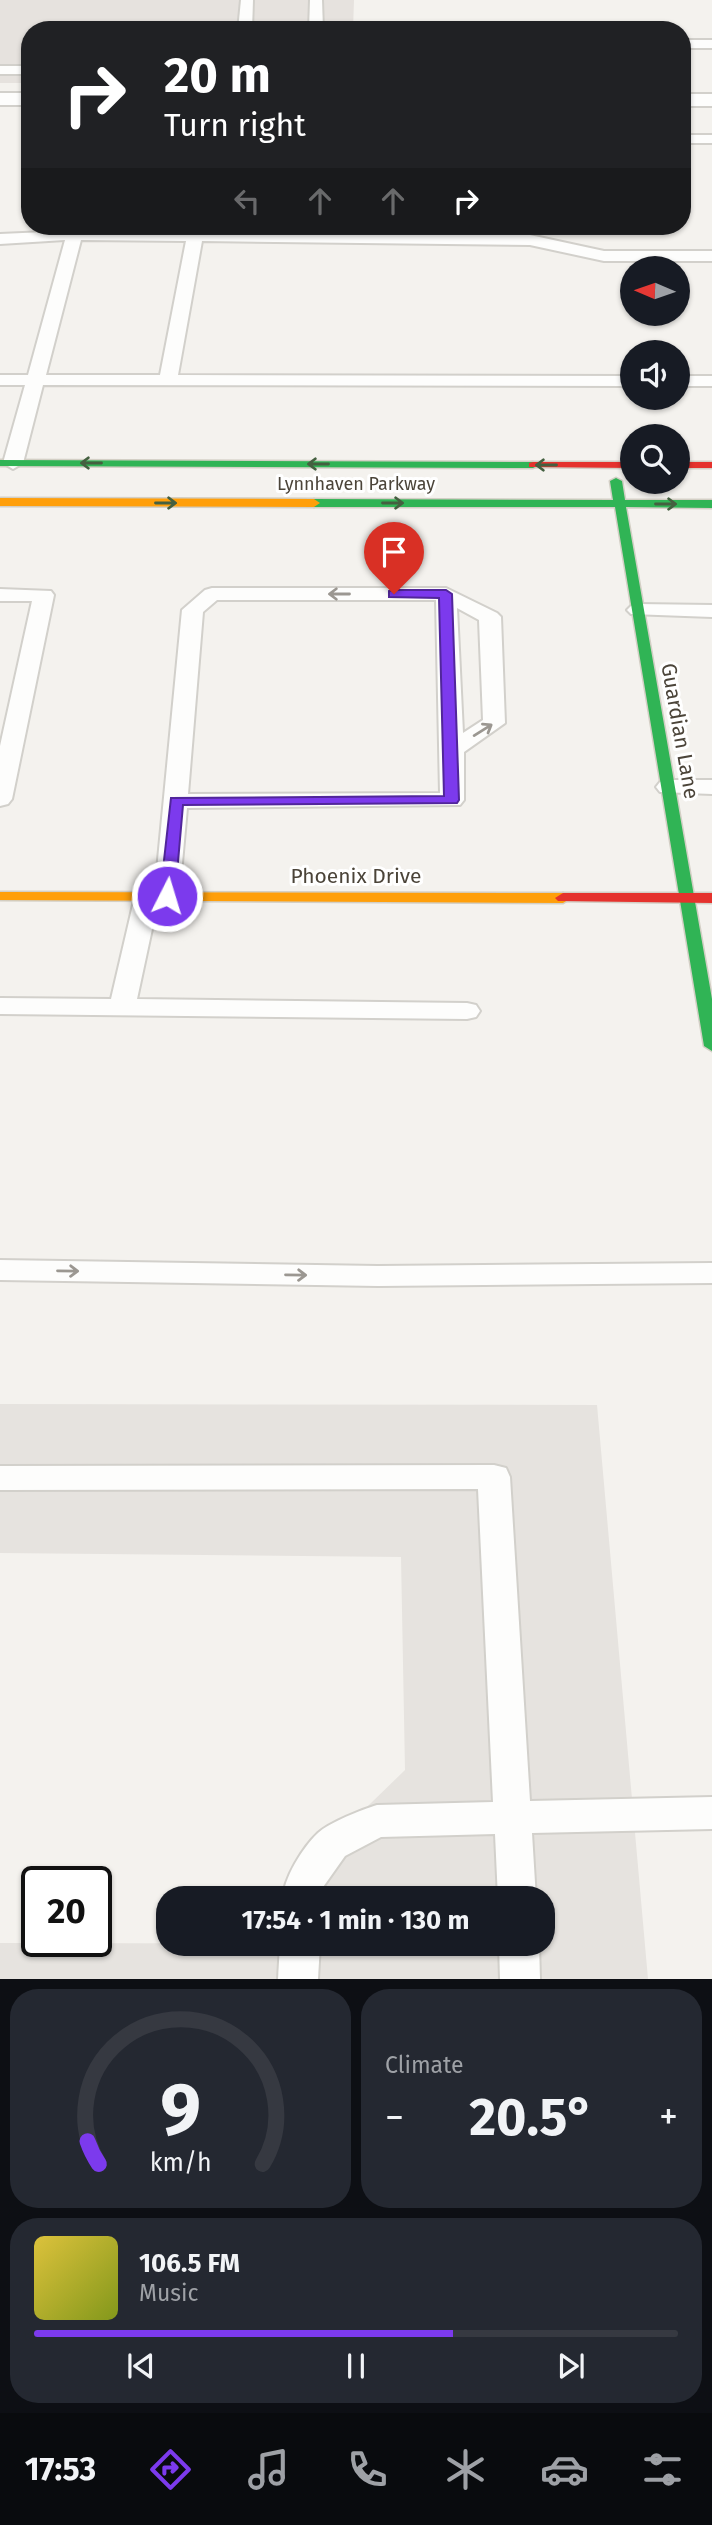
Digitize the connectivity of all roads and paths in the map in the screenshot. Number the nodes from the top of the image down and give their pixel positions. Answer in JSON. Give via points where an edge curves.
{"nodes":[{"id":1,"x":247,"y":0,"type":"edge"},
{"id":2,"x":316,"y":0,"type":"edge"},
{"id":3,"x":246,"y":21,"type":"edge"},
{"id":4,"x":316,"y":21,"type":"edge"},
{"id":5,"x":691,"y":44,"type":"edge"},
{"id":6,"x":712,"y":44,"type":"edge"},
{"id":7,"x":0,"y":69,"type":"edge"},
{"id":8,"x":21,"y":70,"type":"edge"},
{"id":9,"x":0,"y":99,"type":"edge"},
{"id":10,"x":21,"y":99,"type":"edge"},
{"id":11,"x":691,"y":100,"type":"edge"},
{"id":12,"x":712,"y":100,"type":"edge"},
{"id":13,"x":691,"y":139,"type":"edge"},
{"id":14,"x":712,"y":139,"type":"edge"},
{"id":15,"x":34,"y":235,"type":"edge"},
{"id":16,"x":75,"y":235,"type":"edge"},
{"id":17,"x":175,"y":235,"type":"edge"},
{"id":18,"x":195,"y":236,"type":"junction"},
{"id":19,"x":0,"y":239,"type":"edge"},
{"id":20,"x":712,"y":256,"type":"edge"},
{"id":21,"x":0,"y":380,"type":"edge"},
{"id":22,"x":36,"y":380,"type":"junction"},
{"id":23,"x":168,"y":380,"type":"junction"},
{"id":24,"x":620,"y":381,"type":"edge"},
{"id":25,"x":690,"y":381,"type":"edge"},
{"id":26,"x":712,"y":381,"type":"edge"},
{"id":27,"x":7,"y":463,"type":"edge"},
{"id":28,"x":614,"y":465,"type":"junction"},
{"id":29,"x":620,"y":465,"type":"edge"},
{"id":30,"x":690,"y":465,"type":"edge"},
{"id":31,"x":712,"y":465,"type":"edge"},
{"id":32,"x":0,"y":502,"type":"edge"},
{"id":33,"x":620,"y":504,"type":"junction"},
{"id":34,"x":712,"y":504,"type":"edge"},
{"id":35,"x":446,"y":594,"type":"junction"},
{"id":36,"x":0,"y":595,"type":"edge"},
{"id":37,"x":638,"y":610,"type":"junction"},
{"id":38,"x":712,"y":611,"type":"edge"},
{"id":39,"x":452,"y":749,"type":"junction"},
{"id":40,"x":668,"y":787,"type":"junction"},
{"id":41,"x":712,"y":787,"type":"edge"},
{"id":42,"x":1,"y":791,"type":"edge"},
{"id":43,"x":176,"y":801,"type":"junction"},
{"id":44,"x":0,"y":896,"type":"edge"},
{"id":45,"x":157,"y":896,"type":"junction"},
{"id":46,"x":687,"y":898,"type":"junction"},
{"id":47,"x":712,"y":898,"type":"edge"},
{"id":48,"x":0,"y":1006,"type":"edge"},
{"id":49,"x":122,"y":1008,"type":"junction"},
{"id":50,"x":467,"y":1012,"type":"dead end"},
{"id":51,"x":712,"y":1046,"type":"edge"},
{"id":52,"x":0,"y":1270,"type":"edge"},
{"id":53,"x":712,"y":1273,"type":"edge"},
{"id":54,"x":0,"y":1478,"type":"edge"},
{"id":55,"x":712,"y":1814,"type":"edge"},
{"id":56,"x":513,"y":1818,"type":"junction"},
{"id":57,"x":302,"y":1886,"type":"edge"},
{"id":58,"x":516,"y":1886,"type":"edge"},
{"id":59,"x":300,"y":1956,"type":"edge"},
{"id":60,"x":519,"y":1956,"type":"edge"},
{"id":61,"x":299,"y":1979,"type":"edge"},
{"id":62,"x":520,"y":1979,"type":"edge"}],
"edges":[{"from":1,"to":3,"type":"lane"},
{"from":2,"to":4,"type":"lane"},
{"from":5,"to":6,"type":"lane"},
{"from":7,"to":8,"type":"lane"},
{"from":9,"to":10,"type":"street"},
{"from":11,"to":12,"type":"street"},
{"from":13,"to":14,"type":"lane"},
{"from":15,"to":19,"type":"lane"},
{"from":16,"to":22,"type":"lane"},
{"from":17,"to":18,"type":"lane"},
{"from":18,"to":20,"type":"lane","via":[[530,240],[604,256]]},
{"from":18,"to":23,"type":"lane"},
{"from":21,"to":22,"type":"lane"},
{"from":22,"to":23,"type":"lane"},
{"from":22,"to":27,"type":"lane"},
{"from":23,"to":24,"type":"lane"},
{"from":25,"to":26,"type":"lane"},
{"from":28,"to":27,"type":"street","name":"Lynnhaven Parkway","one_way":true},
{"from":28,"to":29,"type":"street","name":"Lynnhaven Parkway"},
{"from":28,"to":33,"type":"street","name":"Guardian Lane"},
{"from":30,"to":31,"type":"street"},
{"from":32,"to":33,"type":"street","name":"Lynnhaven Parkway","one_way":true},
{"from":33,"to":34,"type":"street","name":"Lynnhaven Parkway","one_way":true},
{"from":33,"to":37,"type":"street","name":"Guardian Lane"},
{"from":35,"to":39,"type":"lane"},
{"from":39,"to":35,"type":"lane","one_way":true,"via":[[494,723],[490,617]]},
{"from":35,"to":43,"type":"lane","one_way":true,"via":[[212,594],[193,610]]},
{"from":36,"to":42,"type":"lane","via":[[44,595]]},
{"from":37,"to":38,"type":"lane"},
{"from":37,"to":40,"type":"street","name":"Guardian Lane"},
{"from":39,"to":43,"type":"lane","via":[[452,800]]},
{"from":40,"to":41,"type":"lane"},
{"from":40,"to":46,"type":"street","name":"Guardian Lane"},
{"from":43,"to":45,"type":"lane"},
{"from":44,"to":45,"type":"street","name":"Phoenix Drive"},
{"from":45,"to":46,"type":"street","name":"Phoenix Drive"},
{"from":45,"to":49,"type":"lane"},
{"from":46,"to":47,"type":"street","name":"Phoenix Drive"},
{"from":46,"to":51,"type":"street","name":"Guardian Lane"},
{"from":48,"to":49,"type":"lane"},
{"from":49,"to":50,"type":"lane"},
{"from":52,"to":53,"type":"lane","one_way":true,"via":[[378,1276]]},
{"from":54,"to":56,"type":"lane","via":[[494,1477]]},
{"from":55,"to":56,"type":"lane"},
{"from":56,"to":57,"type":"lane","via":[[377,1821],[332,1844]]},
{"from":56,"to":58,"type":"lane"},
{"from":59,"to":61,"type":"lane"},
{"from":60,"to":62,"type":"lane"}]}
